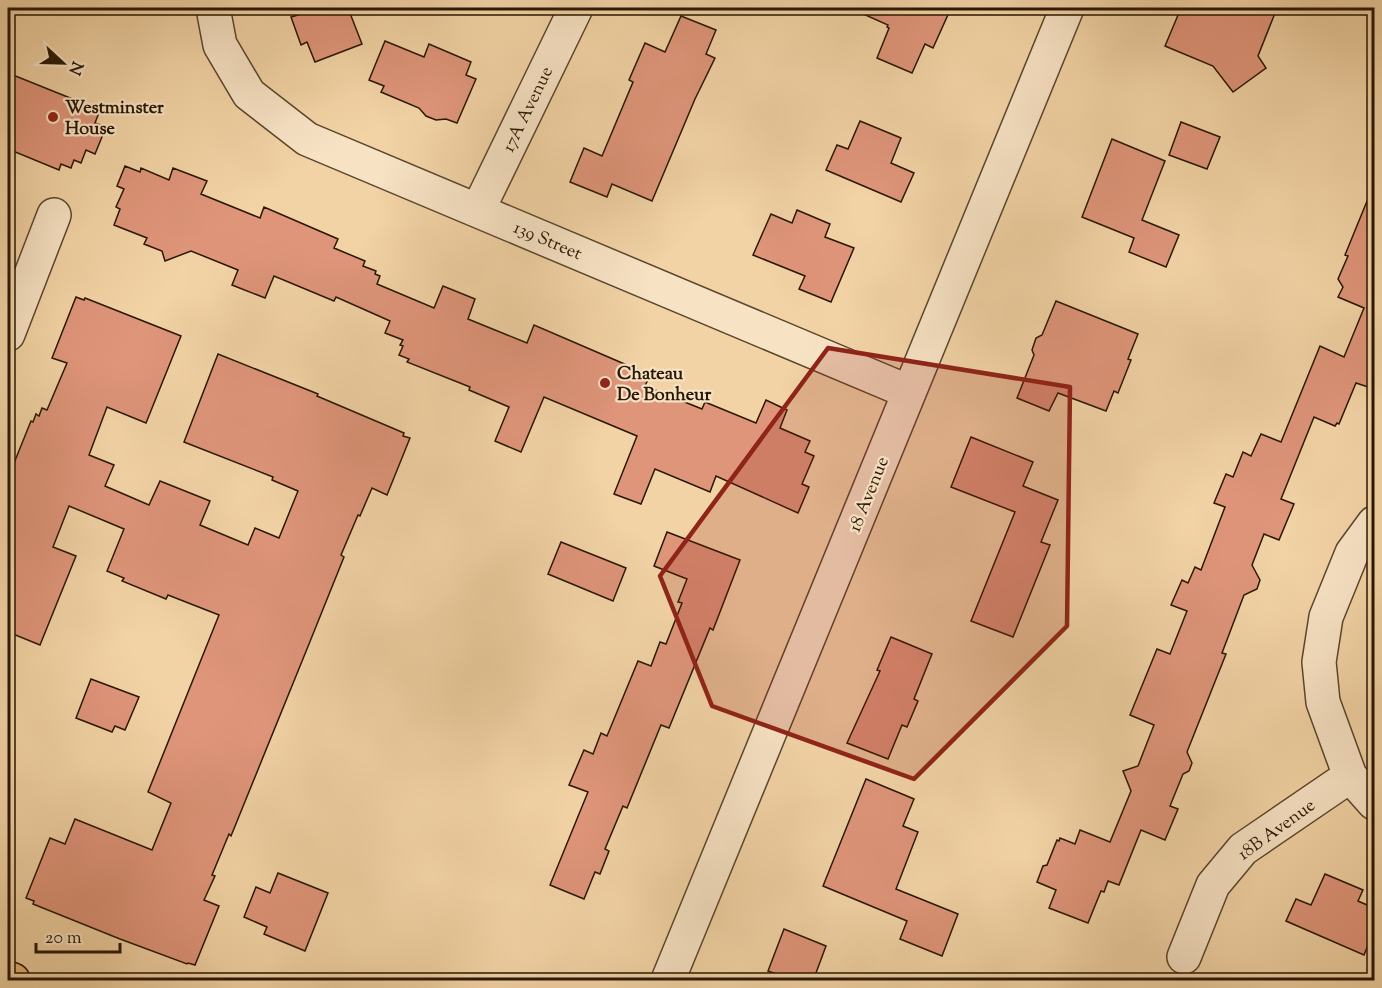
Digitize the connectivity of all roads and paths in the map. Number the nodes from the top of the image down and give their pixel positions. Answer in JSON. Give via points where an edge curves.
{"nodes":[{"id":1,"x":213,"y":8,"type":"edge"},
{"id":2,"x":576,"y":8,"type":"edge"},
{"id":3,"x":1067,"y":8,"type":"edge"},
{"id":4,"x":478,"y":210,"type":"junction"},
{"id":5,"x":54,"y":215,"type":"dead end"},
{"id":6,"x":8,"y":334,"type":"edge"},
{"id":7,"x":909,"y":392,"type":"junction"},
{"id":8,"x":1374,"y":523,"type":"edge"},
{"id":9,"x":1350,"y":776,"type":"junction"},
{"id":10,"x":1374,"y":803,"type":"edge"},
{"id":11,"x":1184,"y":957,"type":"dead end"},
{"id":12,"x":8,"y":978,"type":"edge"},
{"id":13,"x":13,"y":981,"type":"edge"},
{"id":14,"x":669,"y":981,"type":"edge"}],
"edges":[{"from":1,"to":4,"type":"street","name":"139 Street","via":[[220,45],[249,94],[307,139]]},
{"from":2,"to":4,"type":"street","name":"17A Avenue"},
{"from":3,"to":7,"type":"street","name":"18 Avenue"},
{"from":4,"to":7,"type":"street","name":"139 Street"},
{"from":5,"to":6,"type":"street"},
{"from":7,"to":14,"type":"street","name":"18 Avenue"},
{"from":8,"to":9,"type":"street","via":[[1352,553],[1326,617],[1319,662],[1323,702]]},
{"from":9,"to":10,"type":"street"},
{"from":9,"to":11,"type":"street","name":"18B Avenue","via":[[1243,849],[1213,885]]},
{"from":12,"to":13,"type":"main road"}]}
